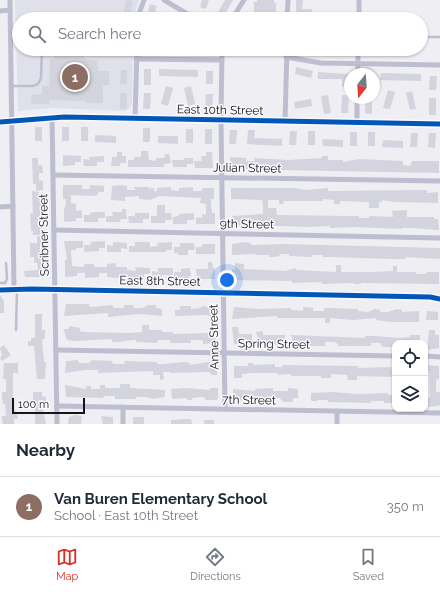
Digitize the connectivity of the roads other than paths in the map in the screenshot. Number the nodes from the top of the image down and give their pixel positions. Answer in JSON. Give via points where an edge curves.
{"nodes":[{"id":1,"x":10,"y":0,"type":"edge"},
{"id":2,"x":144,"y":0,"type":"edge"},
{"id":3,"x":164,"y":0,"type":"edge"},
{"id":4,"x":244,"y":0,"type":"edge"},
{"id":5,"x":288,"y":0,"type":"edge"},
{"id":6,"x":359,"y":0,"type":"edge"},
{"id":7,"x":10,"y":10,"type":"junction"},
{"id":8,"x":0,"y":11,"type":"edge"},
{"id":9,"x":140,"y":12,"type":"edge"},
{"id":10,"x":184,"y":12,"type":"edge"},
{"id":11,"x":236,"y":12,"type":"edge"},
{"id":12,"x":287,"y":12,"type":"edge"},
{"id":13,"x":359,"y":12,"type":"edge"},
{"id":14,"x":10,"y":30,"type":"joint"},
{"id":15,"x":428,"y":37,"type":"edge"},
{"id":16,"x":440,"y":37,"type":"edge"},
{"id":17,"x":42,"y":56,"type":"edge"},
{"id":18,"x":222,"y":56,"type":"edge"},
{"id":19,"x":358,"y":56,"type":"edge"},
{"id":20,"x":286,"y":57,"type":"joint"},
{"id":21,"x":136,"y":59,"type":"joint"},
{"id":22,"x":222,"y":60,"type":"junction"},
{"id":23,"x":358,"y":63,"type":"junction"},
{"id":24,"x":440,"y":65,"type":"edge"},
{"id":25,"x":358,"y":68,"type":"edge"},
{"id":26,"x":11,"y":86,"type":"junction"},
{"id":27,"x":357,"y":104,"type":"edge"},
{"id":28,"x":52,"y":117,"type":"junction"},
{"id":29,"x":135,"y":118,"type":"junction"},
{"id":30,"x":221,"y":120,"type":"junction"},
{"id":31,"x":11,"y":121,"type":"junction"},
{"id":32,"x":285,"y":121,"type":"junction"},
{"id":33,"x":0,"y":122,"type":"edge"},
{"id":34,"x":357,"y":122,"type":"junction"},
{"id":35,"x":440,"y":124,"type":"edge"},
{"id":36,"x":53,"y":175,"type":"junction"},
{"id":37,"x":222,"y":178,"type":"junction"},
{"id":38,"x":440,"y":182,"type":"edge"},
{"id":39,"x":13,"y":206,"type":"junction"},
{"id":40,"x":0,"y":207,"type":"edge"},
{"id":41,"x":54,"y":230,"type":"junction"},
{"id":42,"x":223,"y":234,"type":"junction"},
{"id":43,"x":440,"y":238,"type":"edge"},
{"id":44,"x":6,"y":263,"type":"dead end"},
{"id":45,"x":0,"y":283,"type":"edge"},
{"id":46,"x":15,"y":289,"type":"junction"},
{"id":47,"x":0,"y":290,"type":"edge"},
{"id":48,"x":55,"y":290,"type":"junction"},
{"id":49,"x":224,"y":293,"type":"junction"},
{"id":50,"x":440,"y":299,"type":"edge"},
{"id":51,"x":16,"y":330,"type":"dead end"},
{"id":52,"x":56,"y":350,"type":"junction"},
{"id":53,"x":225,"y":353,"type":"junction"},
{"id":54,"x":392,"y":356,"type":"edge"},
{"id":55,"x":428,"y":356,"type":"edge"},
{"id":56,"x":440,"y":356,"type":"edge"},
{"id":57,"x":57,"y":406,"type":"junction"},
{"id":58,"x":123,"y":408,"type":"junction"},
{"id":59,"x":225,"y":409,"type":"junction"},
{"id":60,"x":337,"y":411,"type":"junction"},
{"id":61,"x":440,"y":413,"type":"edge"},
{"id":62,"x":57,"y":424,"type":"edge"},
{"id":63,"x":123,"y":424,"type":"edge"},
{"id":64,"x":337,"y":424,"type":"edge"}],
"edges":[{"from":1,"to":7,"type":"street"},
{"from":2,"to":9,"type":"street"},
{"from":3,"to":10,"type":"street"},
{"from":4,"to":11,"type":"street"},
{"from":5,"to":12,"type":"street"},
{"from":6,"to":13,"type":"street"},
{"from":7,"to":8,"type":"street"},
{"from":7,"to":14,"type":"street"},
{"from":14,"to":26,"type":"street"},
{"from":15,"to":16,"type":"lane"},
{"from":17,"to":26,"type":"lane","via":[[41,78],[38,84]]},
{"from":18,"to":22,"type":"street","name":"Anne Street"},
{"from":19,"to":23,"type":"street"},
{"from":20,"to":23,"type":"street","via":[[321,63]]},
{"from":20,"to":32,"type":"street"},
{"from":21,"to":22,"type":"street"},
{"from":21,"to":29,"type":"street"},
{"from":22,"to":30,"type":"street","name":"Anne Street"},
{"from":23,"to":24,"type":"street"},
{"from":23,"to":25,"type":"street"},
{"from":26,"to":31,"type":"street"},
{"from":27,"to":34,"type":"street"},
{"from":28,"to":29,"type":"street","name":"East 10th Street"},
{"from":28,"to":31,"type":"street","name":"East 10th Street"},
{"from":28,"to":36,"type":"street","name":"Scribner Street"},
{"from":29,"to":30,"type":"street","name":"East 10th Street"},
{"from":30,"to":32,"type":"street","name":"East 10th Street"},
{"from":30,"to":37,"type":"street","name":"Anne Street"},
{"from":31,"to":33,"type":"street","name":"East 10th Street"},
{"from":31,"to":39,"type":"street"},
{"from":32,"to":34,"type":"street","name":"East 10th Street"},
{"from":34,"to":35,"type":"street","name":"East 10th Street"},
{"from":36,"to":37,"type":"street","name":"Julian Street"},
{"from":36,"to":41,"type":"street","name":"Scribner Street"},
{"from":37,"to":38,"type":"street","name":"Julian Street"},
{"from":37,"to":42,"type":"street","name":"Anne Street"},
{"from":39,"to":40,"type":"street"},
{"from":39,"to":46,"type":"street"},
{"from":41,"to":42,"type":"street","name":"9th Street"},
{"from":41,"to":48,"type":"street","name":"Scribner Street"},
{"from":42,"to":43,"type":"street","name":"9th Street"},
{"from":42,"to":49,"type":"street","name":"Anne Street"},
{"from":44,"to":45,"type":"lane","via":[[7,279],[5,283]]},
{"from":46,"to":47,"type":"street","name":"East 8th Street"},
{"from":46,"to":48,"type":"street","name":"East 8th Street"},
{"from":46,"to":51,"type":"lane"},
{"from":48,"to":49,"type":"street","name":"East 8th Street"},
{"from":48,"to":52,"type":"street","name":"Scribner Street"},
{"from":49,"to":50,"type":"street","name":"East 8th Street"},
{"from":49,"to":53,"type":"street","name":"Anne Street"},
{"from":52,"to":53,"type":"street","name":"Spring Street"},
{"from":52,"to":57,"type":"street","name":"Scribner Street"},
{"from":53,"to":54,"type":"street","name":"Spring Street"},
{"from":53,"to":59,"type":"street","name":"Anne Street"},
{"from":55,"to":56,"type":"street"},
{"from":57,"to":58,"type":"street","name":"7th Street"},
{"from":57,"to":62,"type":"street","name":"Scribner Street"},
{"from":58,"to":59,"type":"street","name":"7th Street"},
{"from":58,"to":63,"type":"street"},
{"from":59,"to":60,"type":"street","name":"7th Street"},
{"from":60,"to":61,"type":"street","name":"7th Street"},
{"from":60,"to":64,"type":"street"}]}
